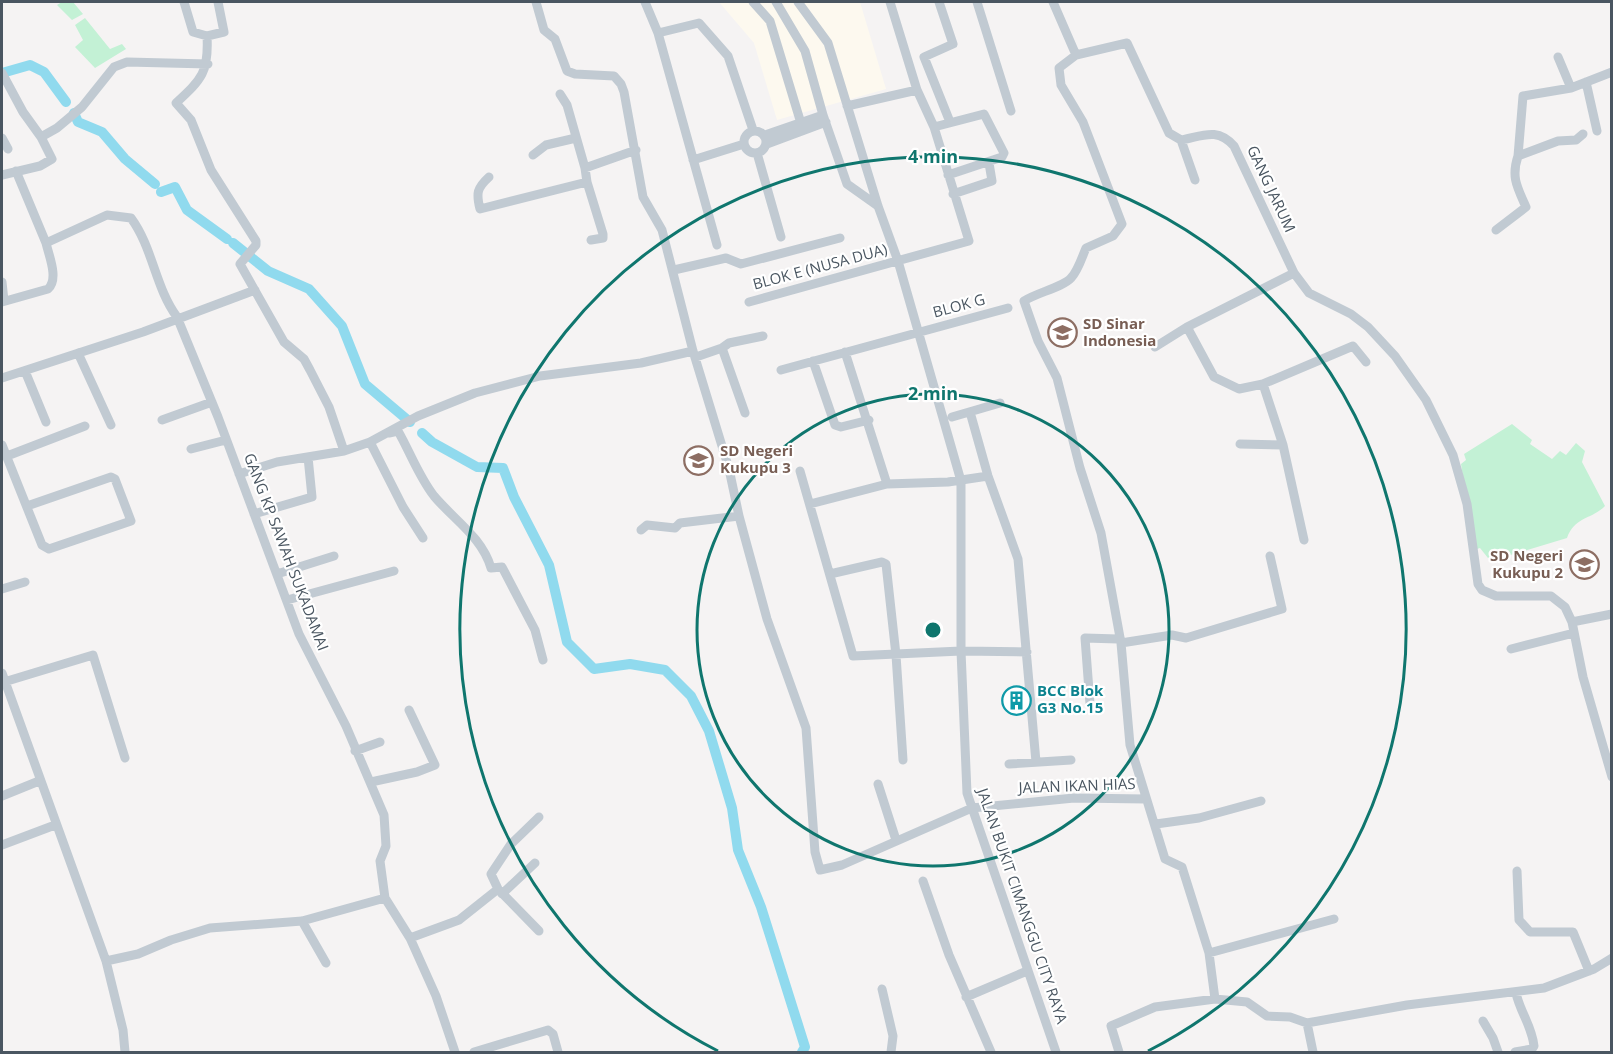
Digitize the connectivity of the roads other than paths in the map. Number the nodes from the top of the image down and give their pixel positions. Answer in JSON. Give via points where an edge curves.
{"nodes":[{"id":1,"x":184,"y":2,"type":"edge"},
{"id":2,"x":218,"y":2,"type":"edge"},
{"id":3,"x":536,"y":2,"type":"edge"},
{"id":4,"x":645,"y":2,"type":"edge"},
{"id":5,"x":753,"y":2,"type":"edge"},
{"id":6,"x":776,"y":2,"type":"edge"},
{"id":7,"x":793,"y":2,"type":"edge"},
{"id":8,"x":798,"y":2,"type":"edge"},
{"id":9,"x":890,"y":2,"type":"edge"},
{"id":10,"x":939,"y":2,"type":"edge"},
{"id":11,"x":976,"y":2,"type":"edge"},
{"id":12,"x":1053,"y":2,"type":"edge"},
{"id":13,"x":783,"y":11,"type":"junction"},
{"id":14,"x":658,"y":33,"type":"junction"},
{"id":15,"x":207,"y":36,"type":"junction"},
{"id":16,"x":1076,"y":55,"type":"junction"},
{"id":17,"x":924,"y":57,"type":"junction"},
{"id":18,"x":1558,"y":57,"type":"dead end"},
{"id":19,"x":908,"y":62,"type":"junction"},
{"id":20,"x":208,"y":64,"type":"junction"},
{"id":21,"x":2,"y":73,"type":"edge"},
{"id":22,"x":1610,"y":75,"type":"edge"},
{"id":23,"x":1586,"y":82,"type":"junction"},
{"id":24,"x":1571,"y":88,"type":"junction"},
{"id":25,"x":917,"y":90,"type":"junction"},
{"id":26,"x":560,"y":94,"type":"dead end"},
{"id":27,"x":847,"y":106,"type":"junction"},
{"id":28,"x":1011,"y":111,"type":"dead end"},
{"id":29,"x":824,"y":119,"type":"junction"},
{"id":30,"x":950,"y":122,"type":"junction"},
{"id":31,"x":802,"y":126,"type":"junction"},
{"id":32,"x":934,"y":127,"type":"junction"},
{"id":33,"x":753,"y":130,"type":"junction"},
{"id":34,"x":1598,"y":131,"type":"dead end"},
{"id":35,"x":1583,"y":134,"type":"dead end"},
{"id":36,"x":41,"y":137,"type":"junction"},
{"id":37,"x":2,"y":138,"type":"edge"},
{"id":38,"x":576,"y":138,"type":"junction"},
{"id":39,"x":766,"y":139,"type":"junction"},
{"id":40,"x":1181,"y":141,"type":"junction"},
{"id":41,"x":744,"y":144,"type":"junction"},
{"id":42,"x":8,"y":149,"type":"dead end"},
{"id":43,"x":636,"y":150,"type":"junction"},
{"id":44,"x":758,"y":153,"type":"junction"},
{"id":45,"x":532,"y":155,"type":"dead end"},
{"id":46,"x":1518,"y":156,"type":"junction"},
{"id":47,"x":693,"y":160,"type":"junction"},
{"id":48,"x":989,"y":162,"type":"junction"},
{"id":49,"x":585,"y":168,"type":"junction"},
{"id":50,"x":16,"y":171,"type":"junction"},
{"id":51,"x":2,"y":175,"type":"edge"},
{"id":52,"x":948,"y":175,"type":"junction"},
{"id":53,"x":489,"y":177,"type":"dead end"},
{"id":54,"x":1195,"y":180,"type":"dead end"},
{"id":55,"x":587,"y":182,"type":"junction"},
{"id":56,"x":953,"y":194,"type":"junction"},
{"id":57,"x":878,"y":206,"type":"junction"},
{"id":58,"x":1496,"y":230,"type":"dead end"},
{"id":59,"x":781,"y":237,"type":"dead end"},
{"id":60,"x":840,"y":238,"type":"dead end"},
{"id":61,"x":591,"y":240,"type":"dead end"},
{"id":62,"x":45,"y":243,"type":"junction"},
{"id":63,"x":717,"y":245,"type":"dead end"},
{"id":64,"x":898,"y":261,"type":"junction"},
{"id":65,"x":674,"y":270,"type":"junction"},
{"id":66,"x":1294,"y":273,"type":"junction"},
{"id":67,"x":2,"y":282,"type":"edge"},
{"id":68,"x":255,"y":290,"type":"junction"},
{"id":69,"x":3,"y":301,"type":"edge"},
{"id":70,"x":749,"y":302,"type":"dead end"},
{"id":71,"x":1008,"y":308,"type":"dead end"},
{"id":72,"x":177,"y":317,"type":"junction"},
{"id":73,"x":1187,"y":327,"type":"junction"},
{"id":74,"x":919,"y":333,"type":"junction"},
{"id":75,"x":764,"y":336,"type":"dead end"},
{"id":76,"x":1155,"y":347,"type":"dead end"},
{"id":77,"x":722,"y":348,"type":"junction"},
{"id":78,"x":845,"y":352,"type":"junction"},
{"id":79,"x":78,"y":353,"type":"junction"},
{"id":80,"x":694,"y":354,"type":"junction"},
{"id":81,"x":813,"y":361,"type":"junction"},
{"id":82,"x":1366,"y":362,"type":"dead end"},
{"id":83,"x":781,"y":370,"type":"dead end"},
{"id":84,"x":25,"y":371,"type":"junction"},
{"id":85,"x":2,"y":378,"type":"edge"},
{"id":86,"x":1263,"y":384,"type":"junction"},
{"id":87,"x":212,"y":402,"type":"junction"},
{"id":88,"x":1000,"y":404,"type":"dead end"},
{"id":89,"x":970,"y":412,"type":"junction"},
{"id":90,"x":745,"y":413,"type":"dead end"},
{"id":91,"x":952,"y":417,"type":"dead end"},
{"id":92,"x":162,"y":420,"type":"dead end"},
{"id":93,"x":869,"y":420,"type":"junction"},
{"id":94,"x":46,"y":422,"type":"dead end"},
{"id":95,"x":111,"y":425,"type":"dead end"},
{"id":96,"x":86,"y":426,"type":"dead end"},
{"id":97,"x":381,"y":436,"type":"junction"},
{"id":98,"x":226,"y":440,"type":"junction"},
{"id":99,"x":370,"y":442,"type":"junction"},
{"id":100,"x":1240,"y":444,"type":"dead end"},
{"id":101,"x":2,"y":445,"type":"edge"},
{"id":102,"x":1283,"y":445,"type":"junction"},
{"id":103,"x":191,"y":449,"type":"dead end"},
{"id":104,"x":344,"y":451,"type":"junction"},
{"id":105,"x":7,"y":456,"type":"junction"},
{"id":106,"x":308,"y":457,"type":"junction"},
{"id":107,"x":800,"y":471,"type":"dead end"},
{"id":108,"x":238,"y":474,"type":"junction"},
{"id":109,"x":988,"y":476,"type":"junction"},
{"id":110,"x":962,"y":481,"type":"junction"},
{"id":111,"x":887,"y":484,"type":"junction"},
{"id":112,"x":810,"y":504,"type":"junction"},
{"id":113,"x":27,"y":506,"type":"junction"},
{"id":114,"x":254,"y":514,"type":"junction"},
{"id":115,"x":738,"y":516,"type":"junction"},
{"id":116,"x":641,"y":530,"type":"dead end"},
{"id":117,"x":423,"y":538,"type":"dead end"},
{"id":118,"x":1304,"y":540,"type":"dead end"},
{"id":119,"x":334,"y":556,"type":"dead end"},
{"id":120,"x":1270,"y":556,"type":"dead end"},
{"id":121,"x":394,"y":571,"type":"dead end"},
{"id":122,"x":277,"y":574,"type":"junction"},
{"id":123,"x":830,"y":574,"type":"junction"},
{"id":124,"x":25,"y":582,"type":"dead end"},
{"id":125,"x":2,"y":589,"type":"edge"},
{"id":126,"x":286,"y":600,"type":"junction"},
{"id":127,"x":1611,"y":614,"type":"edge"},
{"id":128,"x":1572,"y":622,"type":"junction"},
{"id":129,"x":1574,"y":633,"type":"junction"},
{"id":130,"x":1120,"y":641,"type":"junction"},
{"id":131,"x":1511,"y":649,"type":"dead end"},
{"id":132,"x":962,"y":651,"type":"junction"},
{"id":133,"x":1027,"y":652,"type":"junction"},
{"id":134,"x":896,"y":656,"type":"junction"},
{"id":135,"x":543,"y":660,"type":"dead end"},
{"id":136,"x":3,"y":678,"type":"edge"},
{"id":137,"x":1089,"y":705,"type":"dead end"},
{"id":138,"x":409,"y":710,"type":"dead end"},
{"id":139,"x":380,"y":742,"type":"dead end"},
{"id":140,"x":355,"y":751,"type":"junction"},
{"id":141,"x":1609,"y":752,"type":"edge"},
{"id":142,"x":125,"y":758,"type":"dead end"},
{"id":143,"x":903,"y":760,"type":"dead end"},
{"id":144,"x":1071,"y":760,"type":"dead end"},
{"id":145,"x":1036,"y":762,"type":"junction"},
{"id":146,"x":1009,"y":764,"type":"dead end"},
{"id":147,"x":1611,"y":777,"type":"edge"},
{"id":148,"x":39,"y":781,"type":"junction"},
{"id":149,"x":371,"y":782,"type":"junction"},
{"id":150,"x":878,"y":784,"type":"dead end"},
{"id":151,"x":2,"y":796,"type":"edge"},
{"id":152,"x":1146,"y":799,"type":"junction"},
{"id":153,"x":1261,"y":801,"type":"dead end"},
{"id":154,"x":972,"y":807,"type":"junction"},
{"id":155,"x":539,"y":817,"type":"dead end"},
{"id":156,"x":1156,"y":824,"type":"junction"},
{"id":157,"x":55,"y":825,"type":"junction"},
{"id":158,"x":896,"y":840,"type":"junction"},
{"id":159,"x":2,"y":845,"type":"edge"},
{"id":160,"x":535,"y":863,"type":"dead end"},
{"id":161,"x":1517,"y":871,"type":"dead end"},
{"id":162,"x":923,"y":880,"type":"dead end"},
{"id":163,"x":500,"y":891,"type":"junction"},
{"id":164,"x":385,"y":898,"type":"junction"},
{"id":165,"x":1334,"y":919,"type":"dead end"},
{"id":166,"x":302,"y":921,"type":"junction"},
{"id":167,"x":539,"y":931,"type":"dead end"},
{"id":168,"x":410,"y":938,"type":"junction"},
{"id":169,"x":1209,"y":953,"type":"junction"},
{"id":170,"x":1611,"y":958,"type":"edge"},
{"id":171,"x":106,"y":961,"type":"junction"},
{"id":172,"x":326,"y":963,"type":"dead end"},
{"id":173,"x":1027,"y":971,"type":"junction"},
{"id":174,"x":1589,"y":971,"type":"junction"},
{"id":175,"x":882,"y":989,"type":"dead end"},
{"id":176,"x":1516,"y":993,"type":"junction"},
{"id":177,"x":966,"y":997,"type":"junction"},
{"id":178,"x":1215,"y":999,"type":"junction"},
{"id":179,"x":1483,"y":1021,"type":"dead end"},
{"id":180,"x":1307,"y":1023,"type":"junction"},
{"id":181,"x":125,"y":1053,"type":"edge"},
{"id":182,"x":455,"y":1053,"type":"edge"},
{"id":183,"x":474,"y":1053,"type":"edge"},
{"id":184,"x":558,"y":1053,"type":"edge"},
{"id":185,"x":891,"y":1053,"type":"edge"},
{"id":186,"x":991,"y":1053,"type":"edge"},
{"id":187,"x":1056,"y":1053,"type":"edge"},
{"id":188,"x":1119,"y":1053,"type":"edge"},
{"id":189,"x":1313,"y":1053,"type":"edge"},
{"id":190,"x":1498,"y":1053,"type":"edge"},
{"id":191,"x":1515,"y":1053,"type":"edge"}],
"edges":[{"from":1,"to":15,"type":"street","via":[[193,32]]},
{"from":2,"to":15,"type":"street","via":[[224,32]]},
{"from":3,"to":43,"type":"street","via":[[544,30],[555,39],[567,71],[614,76],[621,84]]},
{"from":4,"to":14,"type":"street"},
{"from":5,"to":31,"type":"street","via":[[770,21]]},
{"from":6,"to":13,"type":"street"},
{"from":7,"to":13,"type":"street"},
{"from":8,"to":27,"type":"street","name":"JALAN BUKIT CIMANGGU CITY RAYA","via":[[828,43]]},
{"from":9,"to":19,"type":"street"},
{"from":10,"to":17,"type":"street","via":[[953,44]]},
{"from":11,"to":28,"type":"street"},
{"from":12,"to":16,"type":"street"},
{"from":13,"to":29,"type":"street","via":[[805,51]]},
{"from":14,"to":33,"type":"street","via":[[699,23],[728,56]]},
{"from":14,"to":47,"type":"street"},
{"from":15,"to":20,"type":"street"},
{"from":16,"to":40,"type":"street","via":[[1128,43],[1169,133]]},
{"from":16,"to":130,"type":"street","via":[[1059,68],[1060,85],[1083,122],[1122,224],[1113,236],[1086,248],[1066,282],[1024,301],[1057,378],[1101,533]]},
{"from":17,"to":19,"type":"street"},
{"from":17,"to":30,"type":"street"},
{"from":18,"to":24,"type":"street"},
{"from":19,"to":25,"type":"street"},
{"from":20,"to":36,"type":"street","via":[[127,62],[114,67],[82,107]]},
{"from":20,"to":68,"type":"street","via":[[200,80],[176,103],[191,120],[211,170],[256,241],[240,264]]},
{"from":21,"to":36,"type":"street"},
{"from":22,"to":23,"type":"street"},
{"from":23,"to":24,"type":"street"},
{"from":23,"to":34,"type":"street"},
{"from":24,"to":46,"type":"street","via":[[1523,96]]},
{"from":25,"to":27,"type":"street"},
{"from":25,"to":32,"type":"street"},
{"from":26,"to":38,"type":"street"},
{"from":27,"to":57,"type":"street","name":"JALAN BUKIT CIMANGGU CITY RAYA"},
{"from":29,"to":31,"type":"street"},
{"from":29,"to":57,"type":"street","via":[[848,184]]},
{"from":30,"to":32,"type":"street"},
{"from":30,"to":48,"type":"street","via":[[982,113],[987,116],[1004,155]]},
{"from":31,"to":39,"type":"street"},
{"from":32,"to":52,"type":"street"},
{"from":33,"to":39,"type":"street"},
{"from":33,"to":41,"type":"street","via":[[746,135]]},
{"from":35,"to":46,"type":"street","via":[[1576,140],[1558,141]]},
{"from":36,"to":50,"type":"street","via":[[52,159]]},
{"from":37,"to":42,"type":"street"},
{"from":38,"to":45,"type":"street","via":[[546,146]]},
{"from":38,"to":49,"type":"street"},
{"from":39,"to":44,"type":"street"},
{"from":40,"to":54,"type":"street"},
{"from":40,"to":66,"type":"street","name":"GANG JARUM","via":[[1225,135],[1234,146]]},
{"from":41,"to":44,"type":"street","via":[[749,151]]},
{"from":41,"to":47,"type":"street"},
{"from":43,"to":49,"type":"street"},
{"from":43,"to":65,"type":"street","via":[[643,197],[662,230]]},
{"from":44,"to":59,"type":"street"},
{"from":46,"to":58,"type":"street","via":[[1514,180],[1526,207]]},
{"from":47,"to":63,"type":"street"},
{"from":48,"to":52,"type":"street"},
{"from":48,"to":56,"type":"street","via":[[992,181]]},
{"from":49,"to":55,"type":"street"},
{"from":50,"to":51,"type":"street"},
{"from":50,"to":62,"type":"street"},
{"from":52,"to":56,"type":"street"},
{"from":53,"to":55,"type":"street","via":[[479,186],[480,208]]},
{"from":55,"to":61,"type":"street","via":[[603,234],[603,238]]},
{"from":56,"to":64,"type":"street","name":"BLOK E (NUSA DUA)","via":[[969,241]]},
{"from":57,"to":64,"type":"street","name":"JALAN BUKIT CIMANGGU CITY RAYA"},
{"from":60,"to":65,"type":"street","via":[[741,264],[726,258]]},
{"from":62,"to":69,"type":"street","via":[[54,279],[52,286]]},
{"from":62,"to":72,"type":"street","name":"GANG KP SAWAH SUKADAMAI","via":[[107,215],[131,218],[141,231],[168,305]]},
{"from":64,"to":70,"type":"street","name":"BLOK E (NUSA DUA)"},
{"from":64,"to":74,"type":"street","name":"JALAN BUKIT CIMANGGU CITY RAYA"},
{"from":65,"to":80,"type":"street"},
{"from":66,"to":73,"type":"street"},
{"from":66,"to":128,"type":"street","name":"GANG JARUM","via":[[1309,293],[1368,327],[1395,356],[1426,400],[1453,455],[1467,504],[1482,590],[1496,596],[1551,596],[1565,607]]},
{"from":67,"to":69,"type":"street"},
{"from":68,"to":72,"type":"street"},
{"from":68,"to":104,"type":"street","via":[[284,342],[304,359],[329,407]]},
{"from":71,"to":74,"type":"street","name":"BLOK G"},
{"from":72,"to":79,"type":"street"},
{"from":72,"to":87,"type":"street","name":"GANG KP SAWAH SUKADAMAI"},
{"from":73,"to":76,"type":"street"},
{"from":73,"to":86,"type":"street","via":[[1214,377],[1239,389]]},
{"from":74,"to":78,"type":"street","name":"BLOK G"},
{"from":74,"to":110,"type":"street","name":"JALAN BUKIT CIMANGGU CITY RAYA"},
{"from":75,"to":77,"type":"street"},
{"from":77,"to":80,"type":"street"},
{"from":77,"to":90,"type":"street"},
{"from":78,"to":81,"type":"street","name":"BLOK G"},
{"from":78,"to":93,"type":"street"},
{"from":79,"to":84,"type":"street"},
{"from":79,"to":95,"type":"street"},
{"from":80,"to":97,"type":"street","via":[[540,376],[475,393]]},
{"from":80,"to":115,"type":"street","via":[[729,469]]},
{"from":81,"to":83,"type":"street","name":"BLOK G"},
{"from":81,"to":93,"type":"street","via":[[835,424],[841,427]]},
{"from":82,"to":86,"type":"street","via":[[1353,346]]},
{"from":84,"to":85,"type":"street"},
{"from":84,"to":94,"type":"street"},
{"from":86,"to":102,"type":"street"},
{"from":87,"to":92,"type":"street"},
{"from":87,"to":98,"type":"street","name":"GANG KP SAWAH SUKADAMAI"},
{"from":88,"to":89,"type":"street"},
{"from":89,"to":91,"type":"street"},
{"from":89,"to":109,"type":"street"},
{"from":93,"to":111,"type":"street"},
{"from":96,"to":105,"type":"street"},
{"from":97,"to":99,"type":"street"},
{"from":97,"to":135,"type":"street","via":[[398,431],[435,497],[472,534],[491,568],[502,567],[535,630]]},
{"from":98,"to":103,"type":"street"},
{"from":98,"to":108,"type":"street","name":"GANG KP SAWAH SUKADAMAI"},
{"from":99,"to":104,"type":"street"},
{"from":99,"to":117,"type":"street"},
{"from":100,"to":102,"type":"street"},
{"from":101,"to":105,"type":"street"},
{"from":102,"to":118,"type":"street"},
{"from":104,"to":106,"type":"street"},
{"from":105,"to":113,"type":"street"},
{"from":106,"to":108,"type":"street"},
{"from":106,"to":114,"type":"street","via":[[312,497]]},
{"from":107,"to":112,"type":"street"},
{"from":108,"to":114,"type":"street","name":"GANG KP SAWAH SUKADAMAI"},
{"from":109,"to":110,"type":"street"},
{"from":109,"to":133,"type":"street","via":[[1018,559]]},
{"from":110,"to":111,"type":"street"},
{"from":110,"to":132,"type":"street","name":"JALAN BUKIT CIMANGGU CITY RAYA"},
{"from":111,"to":112,"type":"street"},
{"from":112,"to":123,"type":"street"},
{"from":113,"to":113,"type":"street","via":[[111,477],[131,521],[49,549],[42,545]]},
{"from":114,"to":122,"type":"street","name":"GANG KP SAWAH SUKADAMAI"},
{"from":115,"to":116,"type":"street","via":[[680,523],[675,528],[647,525]]},
{"from":115,"to":158,"type":"street","name":"JALAN IKAN HIAS","via":[[767,619],[806,728],[815,852],[820,870],[842,865]]},
{"from":119,"to":122,"type":"street"},
{"from":120,"to":130,"type":"street","via":[[1282,609],[1186,638],[1172,635]]},
{"from":121,"to":126,"type":"street"},
{"from":122,"to":126,"type":"street","name":"GANG KP SAWAH SUKADAMAI"},
{"from":123,"to":134,"type":"street","via":[[853,656]]},
{"from":123,"to":134,"type":"street","via":[[886,564]]},
{"from":124,"to":125,"type":"street"},
{"from":126,"to":140,"type":"street","name":"GANG KP SAWAH SUKADAMAI"},
{"from":127,"to":128,"type":"street"},
{"from":128,"to":129,"type":"street","name":"GANG JARUM"},
{"from":129,"to":131,"type":"street"},
{"from":129,"to":141,"type":"street","name":"GANG JARUM","via":[[1583,677]]},
{"from":130,"to":137,"type":"street","via":[[1085,638]]},
{"from":130,"to":152,"type":"street","via":[[1130,745]]},
{"from":132,"to":133,"type":"street"},
{"from":132,"to":134,"type":"street"},
{"from":132,"to":154,"type":"street","name":"JALAN BUKIT CIMANGGU CITY RAYA","via":[[964,776]]},
{"from":133,"to":145,"type":"street"},
{"from":134,"to":143,"type":"street"},
{"from":136,"to":142,"type":"street","via":[[93,655]]},
{"from":136,"to":148,"type":"street"},
{"from":138,"to":149,"type":"street","via":[[435,765]]},
{"from":139,"to":140,"type":"street"},
{"from":140,"to":149,"type":"street","name":"GANG KP SAWAH SUKADAMAI"},
{"from":141,"to":147,"type":"street","name":"GANG JARUM"},
{"from":144,"to":145,"type":"street"},
{"from":145,"to":146,"type":"street"},
{"from":148,"to":151,"type":"street"},
{"from":148,"to":157,"type":"street"},
{"from":149,"to":164,"type":"street","name":"GANG KP SAWAH SUKADAMAI","via":[[384,815],[386,846],[380,861]]},
{"from":150,"to":158,"type":"street"},
{"from":152,"to":154,"type":"street","name":"JALAN IKAN HIAS","via":[[1074,798]]},
{"from":152,"to":156,"type":"street","name":"JALAN IKAN HIAS"},
{"from":153,"to":156,"type":"street","via":[[1199,818]]},
{"from":154,"to":158,"type":"street","name":"JALAN IKAN HIAS"},
{"from":154,"to":173,"type":"street","name":"JALAN BUKIT CIMANGGU CITY RAYA"},
{"from":155,"to":163,"type":"street","via":[[511,844],[491,874]]},
{"from":156,"to":169,"type":"street","name":"JALAN IKAN HIAS","via":[[1165,859],[1182,867]]},
{"from":157,"to":159,"type":"street"},
{"from":157,"to":171,"type":"street"},
{"from":160,"to":163,"type":"street"},
{"from":161,"to":174,"type":"street","via":[[1522,926],[1530,933],[1572,932]]},
{"from":162,"to":177,"type":"street"},
{"from":163,"to":167,"type":"street"},
{"from":163,"to":168,"type":"street","via":[[459,920]]},
{"from":164,"to":166,"type":"street"},
{"from":164,"to":168,"type":"street"},
{"from":165,"to":169,"type":"street"},
{"from":166,"to":171,"type":"street","via":[[210,928],[138,954]]},
{"from":166,"to":172,"type":"street"},
{"from":168,"to":182,"type":"street","via":[[436,996]]},
{"from":169,"to":178,"type":"street","name":"JALAN IKAN HIAS"},
{"from":170,"to":174,"type":"street"},
{"from":171,"to":181,"type":"street"},
{"from":173,"to":177,"type":"street"},
{"from":173,"to":187,"type":"street","name":"JALAN BUKIT CIMANGGU CITY RAYA"},
{"from":174,"to":176,"type":"street","via":[[1554,985]]},
{"from":175,"to":185,"type":"street","via":[[893,1036]]},
{"from":176,"to":180,"type":"street","via":[[1407,1005]]},
{"from":176,"to":191,"type":"street","via":[[1530,1024],[1534,1046]]},
{"from":177,"to":186,"type":"street"},
{"from":178,"to":180,"type":"street","via":[[1241,1000],[1267,1016]]},
{"from":178,"to":188,"type":"street","via":[[1155,1007],[1112,1024]]},
{"from":179,"to":190,"type":"street"},
{"from":180,"to":189,"type":"street"},
{"from":183,"to":184,"type":"street","via":[[548,1030]]}]}
